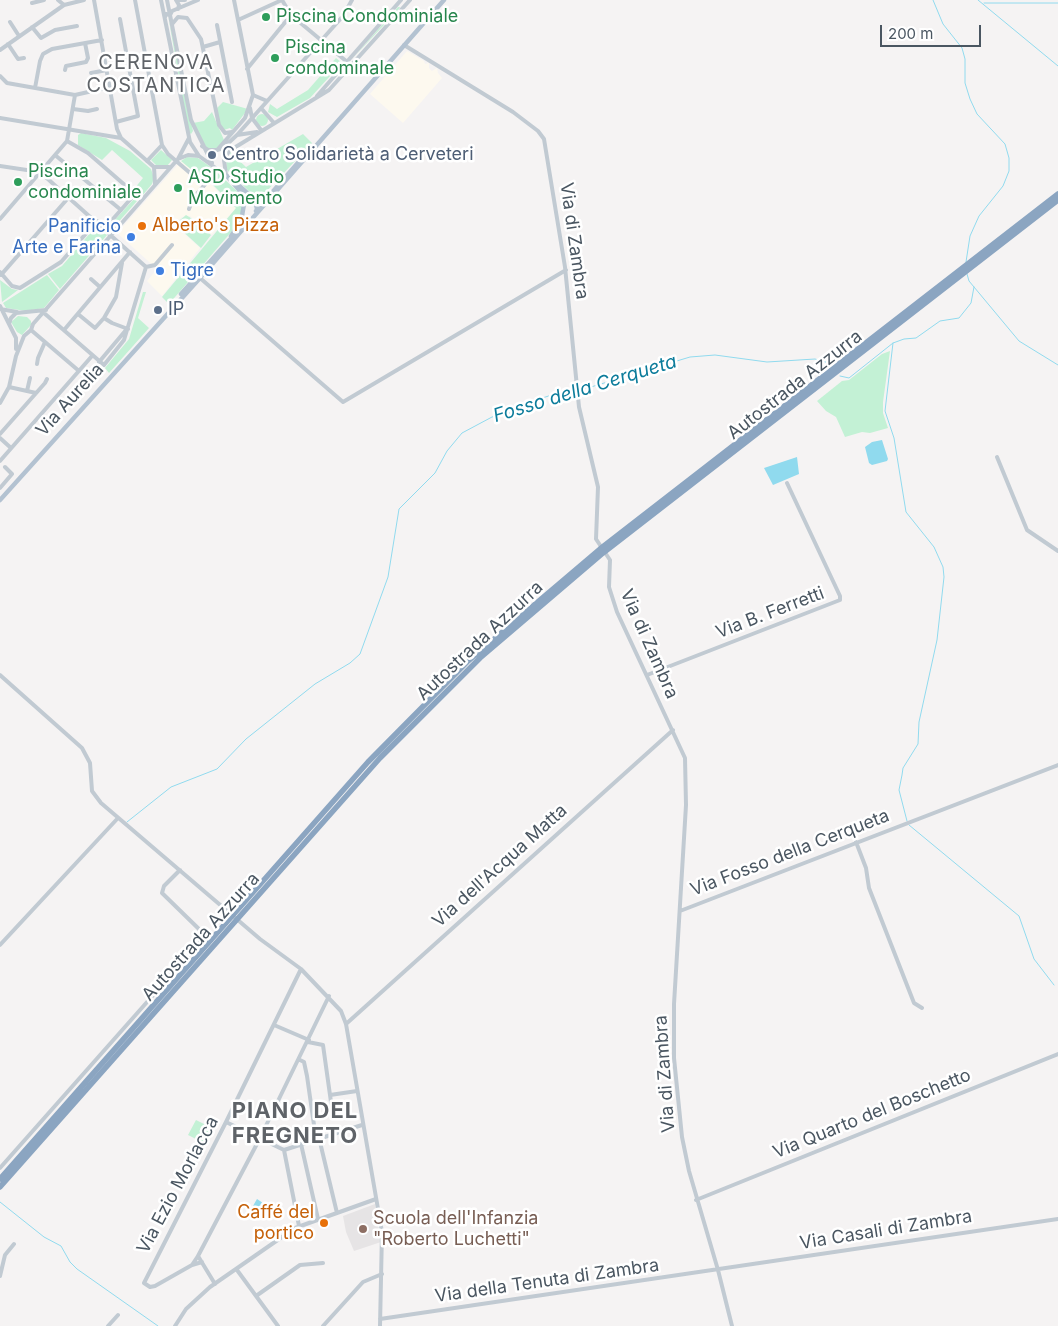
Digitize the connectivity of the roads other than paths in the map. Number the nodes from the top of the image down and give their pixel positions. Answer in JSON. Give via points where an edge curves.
{"nodes":[{"id":1,"x":44,"y":0,"type":"edge"},
{"id":2,"x":58,"y":0,"type":"edge"},
{"id":3,"x":84,"y":0,"type":"edge"},
{"id":4,"x":94,"y":0,"type":"edge"},
{"id":5,"x":135,"y":0,"type":"edge"},
{"id":6,"x":161,"y":0,"type":"edge"},
{"id":7,"x":167,"y":0,"type":"edge"},
{"id":8,"x":176,"y":0,"type":"edge"},
{"id":9,"x":185,"y":0,"type":"edge"},
{"id":10,"x":198,"y":0,"type":"edge"},
{"id":11,"x":234,"y":0,"type":"edge"},
{"id":12,"x":282,"y":0,"type":"edge"},
{"id":13,"x":352,"y":0,"type":"edge"},
{"id":14,"x":399,"y":0,"type":"edge"},
{"id":15,"x":410,"y":0,"type":"edge"},
{"id":16,"x":444,"y":0,"type":"edge"},
{"id":17,"x":32,"y":3,"type":"dead end"},
{"id":18,"x":64,"y":5,"type":"junction"},
{"id":19,"x":185,"y":6,"type":"junction"},
{"id":20,"x":178,"y":9,"type":"junction"},
{"id":21,"x":170,"y":15,"type":"junction"},
{"id":22,"x":291,"y":15,"type":"junction"},
{"id":23,"x":165,"y":17,"type":"junction"},
{"id":24,"x":180,"y":17,"type":"junction"},
{"id":25,"x":120,"y":18,"type":"dead end"},
{"id":26,"x":238,"y":20,"type":"junction"},
{"id":27,"x":10,"y":22,"type":"dead end"},
{"id":28,"x":173,"y":25,"type":"junction"},
{"id":29,"x":217,"y":25,"type":"dead end"},
{"id":30,"x":77,"y":26,"type":"dead end"},
{"id":31,"x":32,"y":27,"type":"junction"},
{"id":32,"x":19,"y":36,"type":"junction"},
{"id":33,"x":102,"y":40,"type":"junction"},
{"id":34,"x":321,"y":41,"type":"junction"},
{"id":35,"x":220,"y":42,"type":"junction"},
{"id":36,"x":85,"y":43,"type":"junction"},
{"id":37,"x":8,"y":44,"type":"junction"},
{"id":38,"x":404,"y":45,"type":"junction"},
{"id":39,"x":203,"y":46,"type":"junction"},
{"id":40,"x":0,"y":50,"type":"edge"},
{"id":41,"x":24,"y":58,"type":"dead end"},
{"id":42,"x":346,"y":61,"type":"junction"},
{"id":43,"x":146,"y":62,"type":"junction"},
{"id":44,"x":128,"y":65,"type":"junction"},
{"id":45,"x":247,"y":69,"type":"junction"},
{"id":46,"x":65,"y":70,"type":"dead end"},
{"id":47,"x":107,"y":70,"type":"junction"},
{"id":48,"x":91,"y":73,"type":"dead end"},
{"id":49,"x":0,"y":76,"type":"edge"},
{"id":50,"x":110,"y":87,"type":"junction"},
{"id":51,"x":35,"y":88,"type":"junction"},
{"id":52,"x":75,"y":95,"type":"junction"},
{"id":53,"x":253,"y":95,"type":"junction"},
{"id":54,"x":315,"y":98,"type":"junction"},
{"id":55,"x":267,"y":101,"type":"junction"},
{"id":56,"x":232,"y":102,"type":"dead end"},
{"id":57,"x":250,"y":106,"type":"junction"},
{"id":58,"x":261,"y":108,"type":"junction"},
{"id":59,"x":73,"y":109,"type":"junction"},
{"id":60,"x":97,"y":109,"type":"dead end"},
{"id":61,"x":342,"y":115,"type":"junction"},
{"id":62,"x":0,"y":118,"type":"edge"},
{"id":63,"x":252,"y":118,"type":"junction"},
{"id":64,"x":116,"y":122,"type":"junction"},
{"id":65,"x":274,"y":123,"type":"junction"},
{"id":66,"x":69,"y":129,"type":"junction"},
{"id":67,"x":261,"y":130,"type":"junction"},
{"id":68,"x":233,"y":132,"type":"junction"},
{"id":69,"x":237,"y":135,"type":"junction"},
{"id":70,"x":198,"y":137,"type":"junction"},
{"id":71,"x":121,"y":138,"type":"junction"},
{"id":72,"x":189,"y":138,"type":"junction"},
{"id":73,"x":67,"y":141,"type":"junction"},
{"id":74,"x":162,"y":145,"type":"junction"},
{"id":75,"x":202,"y":146,"type":"junction"},
{"id":76,"x":217,"y":150,"type":"junction"},
{"id":77,"x":205,"y":151,"type":"junction"},
{"id":78,"x":55,"y":155,"type":"junction"},
{"id":79,"x":199,"y":156,"type":"junction"},
{"id":80,"x":177,"y":160,"type":"junction"},
{"id":81,"x":147,"y":162,"type":"junction"},
{"id":82,"x":0,"y":166,"type":"edge"},
{"id":83,"x":171,"y":166,"type":"junction"},
{"id":84,"x":299,"y":166,"type":"junction"},
{"id":85,"x":154,"y":167,"type":"junction"},
{"id":86,"x":217,"y":168,"type":"junction"},
{"id":87,"x":40,"y":172,"type":"junction"},
{"id":88,"x":226,"y":176,"type":"junction"},
{"id":89,"x":286,"y":176,"type":"junction"},
{"id":90,"x":155,"y":184,"type":"junction"},
{"id":91,"x":204,"y":186,"type":"junction"},
{"id":92,"x":135,"y":194,"type":"junction"},
{"id":93,"x":250,"y":194,"type":"junction"},
{"id":94,"x":1058,"y":194,"type":"edge"},
{"id":95,"x":68,"y":197,"type":"junction"},
{"id":96,"x":142,"y":200,"type":"junction"},
{"id":97,"x":1058,"y":200,"type":"edge"},
{"id":98,"x":244,"y":202,"type":"junction"},
{"id":99,"x":189,"y":209,"type":"dead end"},
{"id":100,"x":257,"y":209,"type":"junction"},
{"id":101,"x":121,"y":210,"type":"junction"},
{"id":102,"x":0,"y":219,"type":"edge"},
{"id":103,"x":97,"y":221,"type":"junction"},
{"id":104,"x":105,"y":228,"type":"junction"},
{"id":105,"x":112,"y":234,"type":"junction"},
{"id":106,"x":172,"y":245,"type":"dead end"},
{"id":107,"x":220,"y":250,"type":"junction"},
{"id":108,"x":130,"y":252,"type":"junction"},
{"id":109,"x":122,"y":262,"type":"junction"},
{"id":110,"x":211,"y":266,"type":"junction"},
{"id":111,"x":146,"y":267,"type":"junction"},
{"id":112,"x":566,"y":270,"type":"junction"},
{"id":113,"x":961,"y":272,"type":"junction"},
{"id":114,"x":0,"y":274,"type":"edge"},
{"id":115,"x":200,"y":278,"type":"junction"},
{"id":116,"x":91,"y":279,"type":"dead end"},
{"id":117,"x":100,"y":287,"type":"junction"},
{"id":118,"x":0,"y":308,"type":"edge"},
{"id":119,"x":20,"y":312,"type":"junction"},
{"id":120,"x":44,"y":312,"type":"junction"},
{"id":121,"x":26,"y":313,"type":"junction"},
{"id":122,"x":78,"y":314,"type":"junction"},
{"id":123,"x":104,"y":318,"type":"junction"},
{"id":124,"x":162,"y":319,"type":"junction"},
{"id":125,"x":9,"y":324,"type":"junction"},
{"id":126,"x":33,"y":324,"type":"junction"},
{"id":127,"x":95,"y":328,"type":"junction"},
{"id":128,"x":128,"y":328,"type":"junction"},
{"id":129,"x":32,"y":330,"type":"junction"},
{"id":130,"x":64,"y":330,"type":"junction"},
{"id":131,"x":100,"y":332,"type":"dead end"},
{"id":132,"x":14,"y":334,"type":"junction"},
{"id":133,"x":24,"y":336,"type":"junction"},
{"id":134,"x":45,"y":342,"type":"junction"},
{"id":135,"x":16,"y":356,"type":"junction"},
{"id":136,"x":92,"y":356,"type":"junction"},
{"id":137,"x":99,"y":362,"type":"junction"},
{"id":138,"x":38,"y":364,"type":"dead end"},
{"id":139,"x":79,"y":372,"type":"junction"},
{"id":140,"x":30,"y":378,"type":"dead end"},
{"id":141,"x":47,"y":379,"type":"dead end"},
{"id":142,"x":9,"y":387,"type":"junction"},
{"id":143,"x":27,"y":391,"type":"junction"},
{"id":144,"x":36,"y":393,"type":"junction"},
{"id":145,"x":0,"y":402,"type":"edge"},
{"id":146,"x":0,"y":434,"type":"edge"},
{"id":147,"x":0,"y":438,"type":"edge"},
{"id":148,"x":12,"y":448,"type":"junction"},
{"id":149,"x":998,"y":457,"type":"dead end"},
{"id":150,"x":0,"y":461,"type":"edge"},
{"id":151,"x":6,"y":467,"type":"dead end"},
{"id":152,"x":787,"y":483,"type":"dead end"},
{"id":153,"x":0,"y":488,"type":"edge"},
{"id":154,"x":0,"y":500,"type":"edge"},
{"id":155,"x":1058,"y":551,"type":"edge"},
{"id":156,"x":0,"y":675,"type":"edge"},
{"id":157,"x":647,"y":675,"type":"junction"},
{"id":158,"x":673,"y":730,"type":"junction"},
{"id":159,"x":1058,"y":765,"type":"edge"},
{"id":160,"x":118,"y":818,"type":"junction"},
{"id":161,"x":856,"y":842,"type":"junction"},
{"id":162,"x":180,"y":870,"type":"junction"},
{"id":163,"x":680,"y":910,"type":"junction"},
{"id":164,"x":0,"y":945,"type":"edge"},
{"id":165,"x":301,"y":969,"type":"junction"},
{"id":166,"x":329,"y":996,"type":"junction"},
{"id":167,"x":922,"y":1008,"type":"dead end"},
{"id":168,"x":346,"y":1024,"type":"junction"},
{"id":169,"x":274,"y":1025,"type":"junction"},
{"id":170,"x":308,"y":1041,"type":"junction"},
{"id":171,"x":1058,"y":1054,"type":"edge"},
{"id":172,"x":300,"y":1060,"type":"junction"},
{"id":173,"x":356,"y":1091,"type":"junction"},
{"id":174,"x":330,"y":1095,"type":"junction"},
{"id":175,"x":332,"y":1109,"type":"dead end"},
{"id":176,"x":226,"y":1122,"type":"junction"},
{"id":177,"x":362,"y":1125,"type":"junction"},
{"id":178,"x":318,"y":1139,"type":"junction"},
{"id":179,"x":259,"y":1140,"type":"junction"},
{"id":180,"x":301,"y":1144,"type":"junction"},
{"id":181,"x":284,"y":1150,"type":"junction"},
{"id":182,"x":21,"y":1158,"type":"junction"},
{"id":183,"x":0,"y":1168,"type":"edge"},
{"id":184,"x":0,"y":1177,"type":"edge"},
{"id":185,"x":0,"y":1187,"type":"edge"},
{"id":186,"x":0,"y":1192,"type":"edge"},
{"id":187,"x":376,"y":1199,"type":"junction"},
{"id":188,"x":696,"y":1200,"type":"junction"},
{"id":189,"x":337,"y":1213,"type":"junction"},
{"id":190,"x":318,"y":1218,"type":"junction"},
{"id":191,"x":1058,"y":1219,"type":"edge"},
{"id":192,"x":299,"y":1226,"type":"junction"},
{"id":193,"x":14,"y":1244,"type":"dead end"},
{"id":194,"x":198,"y":1256,"type":"junction"},
{"id":195,"x":202,"y":1262,"type":"junction"},
{"id":196,"x":323,"y":1262,"type":"dead end"},
{"id":197,"x":192,"y":1265,"type":"junction"},
{"id":198,"x":237,"y":1270,"type":"junction"},
{"id":199,"x":718,"y":1270,"type":"junction"},
{"id":200,"x":382,"y":1274,"type":"junction"},
{"id":201,"x":0,"y":1276,"type":"edge"},
{"id":202,"x":215,"y":1284,"type":"junction"},
{"id":203,"x":256,"y":1296,"type":"junction"},
{"id":204,"x":118,"y":1316,"type":"dead end"},
{"id":205,"x":380,"y":1319,"type":"junction"},
{"id":206,"x":108,"y":1326,"type":"edge"},
{"id":207,"x":175,"y":1326,"type":"edge"},
{"id":208,"x":278,"y":1326,"type":"edge"},
{"id":209,"x":323,"y":1326,"type":"edge"},
{"id":210,"x":380,"y":1326,"type":"edge"},
{"id":211,"x":732,"y":1326,"type":"edge"}],
"edges":[{"from":1,"to":17,"type":"street"},
{"from":2,"to":18,"type":"street"},
{"from":3,"to":18,"type":"street"},
{"from":4,"to":33,"type":"street"},
{"from":5,"to":43,"type":"street"},
{"from":6,"to":23,"type":"street"},
{"from":7,"to":21,"type":"street"},
{"from":8,"to":9,"type":"street"},
{"from":8,"to":20,"type":"street"},
{"from":10,"to":19,"type":"street"},
{"from":11,"to":26,"type":"street"},
{"from":12,"to":22,"type":"street"},
{"from":12,"to":26,"type":"street"},
{"from":13,"to":34,"type":"street"},
{"from":14,"to":42,"type":"street"},
{"from":15,"to":54,"type":"street","via":[[329,90]]},
{"from":16,"to":38,"type":"main road","name":"Via Aurelia"},
{"from":18,"to":31,"type":"street"},
{"from":19,"to":20,"type":"street"},
{"from":19,"to":24,"type":"street"},
{"from":20,"to":21,"type":"street"},
{"from":21,"to":23,"type":"street","via":[[167,13]]},
{"from":21,"to":28,"type":"street"},
{"from":22,"to":34,"type":"street"},
{"from":22,"to":45,"type":"street"},
{"from":23,"to":72,"type":"street"},
{"from":24,"to":28,"type":"street","via":[[174,20]]},
{"from":24,"to":39,"type":"street","via":[[187,18]]},
{"from":25,"to":44,"type":"street"},
{"from":26,"to":45,"type":"street"},
{"from":27,"to":32,"type":"street"},
{"from":28,"to":70,"type":"street","via":[[189,112]]},
{"from":29,"to":35,"type":"street"},
{"from":30,"to":31,"type":"street","via":[[55,30],[41,38]]},
{"from":31,"to":32,"type":"street"},
{"from":32,"to":37,"type":"street"},
{"from":33,"to":36,"type":"street"},
{"from":33,"to":47,"type":"street"},
{"from":34,"to":42,"type":"street"},
{"from":34,"to":55,"type":"street"},
{"from":35,"to":39,"type":"street"},
{"from":35,"to":56,"type":"street"},
{"from":36,"to":46,"type":"street","via":[[86,62],[66,66]]},
{"from":36,"to":51,"type":"street","via":[[52,49],[44,54]]},
{"from":37,"to":40,"type":"street"},
{"from":37,"to":41,"type":"street","via":[[18,59]]},
{"from":38,"to":61,"type":"main road","name":"Via Aurelia"},
{"from":38,"to":112,"type":"street","name":"Via di Zambra","via":[[508,108],[542,135]]},
{"from":39,"to":68,"type":"street","via":[[219,124],[225,134]]},
{"from":42,"to":54,"type":"street"},
{"from":43,"to":44,"type":"street"},
{"from":43,"to":74,"type":"street"},
{"from":44,"to":64,"type":"street","via":[[138,116]]},
{"from":45,"to":53,"type":"street"},
{"from":47,"to":48,"type":"street"},
{"from":47,"to":50,"type":"street"},
{"from":49,"to":51,"type":"street","via":[[7,83]]},
{"from":50,"to":52,"type":"street"},
{"from":50,"to":64,"type":"street"},
{"from":51,"to":52,"type":"street"},
{"from":52,"to":59,"type":"street"},
{"from":53,"to":55,"type":"street"},
{"from":53,"to":57,"type":"street"},
{"from":54,"to":65,"type":"street"},
{"from":55,"to":58,"type":"street"},
{"from":57,"to":63,"type":"street"},
{"from":57,"to":68,"type":"street"},
{"from":58,"to":63,"type":"street"},
{"from":58,"to":65,"type":"street"},
{"from":59,"to":60,"type":"street"},
{"from":59,"to":66,"type":"street"},
{"from":61,"to":84,"type":"main road","name":"Via Aurelia"},
{"from":61,"to":89,"type":"main road","name":"Via Aurelia"},
{"from":62,"to":66,"type":"street"},
{"from":63,"to":67,"type":"street"},
{"from":63,"to":69,"type":"street"},
{"from":64,"to":71,"type":"street"},
{"from":65,"to":67,"type":"street"},
{"from":66,"to":71,"type":"street"},
{"from":66,"to":73,"type":"street"},
{"from":67,"to":69,"type":"street"},
{"from":67,"to":88,"type":"street","via":[[228,152],[224,160]]},
{"from":68,"to":76,"type":"street"},
{"from":69,"to":76,"type":"street"},
{"from":70,"to":72,"type":"street"},
{"from":70,"to":75,"type":"street"},
{"from":71,"to":81,"type":"street"},
{"from":72,"to":79,"type":"street"},
{"from":72,"to":80,"type":"street"},
{"from":73,"to":78,"type":"street"},
{"from":73,"to":92,"type":"street","via":[[88,153]]},
{"from":74,"to":80,"type":"street"},
{"from":74,"to":81,"type":"street"},
{"from":75,"to":76,"type":"street"},
{"from":75,"to":77,"type":"street"},
{"from":77,"to":79,"type":"street"},
{"from":77,"to":86,"type":"street"},
{"from":78,"to":87,"type":"street"},
{"from":78,"to":101,"type":"street"},
{"from":79,"to":80,"type":"street","via":[[188,155]]},
{"from":79,"to":86,"type":"street"},
{"from":80,"to":83,"type":"street"},
{"from":80,"to":91,"type":"street"},
{"from":81,"to":85,"type":"street"},
{"from":82,"to":87,"type":"street"},
{"from":83,"to":85,"type":"street"},
{"from":83,"to":90,"type":"street"},
{"from":84,"to":100,"type":"main road"},
{"from":84,"to":110,"type":"main road","name":"Via Aurelia"},
{"from":85,"to":90,"type":"street"},
{"from":86,"to":88,"type":"street"},
{"from":86,"to":91,"type":"street"},
{"from":87,"to":95,"type":"street"},
{"from":87,"to":102,"type":"street"},
{"from":88,"to":93,"type":"main road"},
{"from":88,"to":98,"type":"main road","via":[[241,192]]},
{"from":89,"to":93,"type":"main road","via":[[266,195],[257,197]]},
{"from":89,"to":100,"type":"main road","name":"Via Aurelia"},
{"from":90,"to":96,"type":"street"},
{"from":91,"to":99,"type":"street","via":[[192,199]]},
{"from":92,"to":96,"type":"street"},
{"from":92,"to":101,"type":"street"},
{"from":93,"to":100,"type":"main road"},
{"from":94,"to":113,"type":"highway","name":"Autostrada Azzurra"},
{"from":95,"to":103,"type":"street"},
{"from":95,"to":114,"type":"street"},
{"from":96,"to":105,"type":"street"},
{"from":97,"to":113,"type":"highway","name":"Autostrada Azzurra"},
{"from":98,"to":100,"type":"main road","via":[[249,208]]},
{"from":98,"to":107,"type":"main road","via":[[241,222]]},
{"from":100,"to":107,"type":"main road","name":"Via Aurelia"},
{"from":100,"to":110,"type":"main road"},
{"from":101,"to":104,"type":"street"},
{"from":103,"to":104,"type":"street"},
{"from":103,"to":114,"type":"street","via":[[61,262],[20,288],[12,286]]},
{"from":104,"to":105,"type":"street"},
{"from":105,"to":108,"type":"street"},
{"from":105,"to":120,"type":"street"},
{"from":106,"to":111,"type":"street","via":[[155,265]]},
{"from":107,"to":124,"type":"main road","name":"Via Aurelia"},
{"from":108,"to":109,"type":"street"},
{"from":108,"to":111,"type":"street"},
{"from":109,"to":117,"type":"street"},
{"from":109,"to":123,"type":"street","via":[[116,297]]},
{"from":110,"to":115,"type":"main road","name":"Via Aurelia"},
{"from":111,"to":128,"type":"street"},
{"from":112,"to":115,"type":"street","via":[[344,402]]},
{"from":112,"to":157,"type":"street","name":"Via di Zambra","via":[[577,391],[598,486],[596,539],[610,560],[612,598]]},
{"from":113,"to":182,"type":"highway","name":"Autostrada Azzurra","via":[[486,645],[387,742]]},
{"from":115,"to":124,"type":"main road","name":"Via Aurelia"},
{"from":116,"to":117,"type":"street"},
{"from":117,"to":122,"type":"street"},
{"from":118,"to":119,"type":"street"},
{"from":118,"to":125,"type":"street"},
{"from":119,"to":121,"type":"street"},
{"from":119,"to":125,"type":"street","via":[[11,318]]},
{"from":120,"to":121,"type":"street"},
{"from":120,"to":126,"type":"street"},
{"from":120,"to":130,"type":"street"},
{"from":121,"to":126,"type":"street"},
{"from":122,"to":127,"type":"street"},
{"from":122,"to":130,"type":"street"},
{"from":123,"to":127,"type":"street"},
{"from":123,"to":128,"type":"street"},
{"from":124,"to":154,"type":"main road","name":"Via Aurelia"},
{"from":125,"to":132,"type":"street"},
{"from":126,"to":129,"type":"street"},
{"from":127,"to":131,"type":"street"},
{"from":128,"to":137,"type":"street"},
{"from":128,"to":137,"type":"street","via":[[122,343],[104,366]]},
{"from":129,"to":133,"type":"street"},
{"from":129,"to":134,"type":"street"},
{"from":130,"to":136,"type":"street"},
{"from":132,"to":133,"type":"street"},
{"from":132,"to":135,"type":"street"},
{"from":133,"to":135,"type":"street"},
{"from":134,"to":138,"type":"street"},
{"from":134,"to":139,"type":"street"},
{"from":135,"to":142,"type":"street"},
{"from":136,"to":137,"type":"street"},
{"from":136,"to":139,"type":"street"},
{"from":139,"to":148,"type":"street"},
{"from":140,"to":143,"type":"street"},
{"from":141,"to":144,"type":"street"},
{"from":142,"to":143,"type":"street"},
{"from":142,"to":145,"type":"street"},
{"from":143,"to":144,"type":"street"},
{"from":144,"to":146,"type":"street"},
{"from":147,"to":148,"type":"street"},
{"from":148,"to":150,"type":"street"},
{"from":149,"to":155,"type":"street","via":[[1027,530]]},
{"from":151,"to":153,"type":"street","via":[[12,474]]},
{"from":152,"to":157,"type":"street","name":"Via B. Ferretti","via":[[840,600]]},
{"from":156,"to":160,"type":"street","via":[[82,748],[90,762],[93,793]]},
{"from":157,"to":158,"type":"street","name":"Via di Zambra"},
{"from":158,"to":163,"type":"street","name":"Via di Zambra","via":[[684,753],[686,770]]},
{"from":158,"to":168,"type":"street","name":"Via dell'Acqua Matta"},
{"from":159,"to":161,"type":"street","name":"Via Fosso della Cerqueta"},
{"from":160,"to":162,"type":"street"},
{"from":160,"to":164,"type":"street"},
{"from":161,"to":163,"type":"street","name":"Via Fosso della Cerqueta"},
{"from":161,"to":167,"type":"street","via":[[866,868],[869,888],[911,996],[916,1006]]},
{"from":162,"to":165,"type":"street"},
{"from":162,"to":183,"type":"street","via":[[164,886],[162,893],[202,932],[202,941]]},
{"from":163,"to":188,"type":"street","name":"Via di Zambra","via":[[673,1050],[683,1141]]},
{"from":165,"to":166,"type":"street"},
{"from":165,"to":169,"type":"street","name":"Via Ezio Morlacca"},
{"from":166,"to":168,"type":"street"},
{"from":166,"to":170,"type":"street"},
{"from":168,"to":173,"type":"street"},
{"from":169,"to":170,"type":"street"},
{"from":169,"to":176,"type":"street","name":"Via Ezio Morlacca"},
{"from":170,"to":172,"type":"street"},
{"from":170,"to":174,"type":"street","via":[[324,1046]]},
{"from":171,"to":188,"type":"street","name":"Via Quarto del Boschetto"},
{"from":172,"to":178,"type":"street","via":[[304,1062]]},
{"from":172,"to":179,"type":"street"},
{"from":173,"to":174,"type":"street"},
{"from":173,"to":177,"type":"street"},
{"from":174,"to":175,"type":"street"},
{"from":176,"to":179,"type":"street"},
{"from":176,"to":197,"type":"street","name":"Via Ezio Morlacca","via":[[144,1282],[150,1287],[156,1286]]},
{"from":177,"to":178,"type":"street"},
{"from":177,"to":187,"type":"street"},
{"from":178,"to":180,"type":"street"},
{"from":178,"to":189,"type":"street"},
{"from":179,"to":181,"type":"street"},
{"from":179,"to":194,"type":"street"},
{"from":180,"to":181,"type":"street"},
{"from":180,"to":190,"type":"street"},
{"from":181,"to":192,"type":"street"},
{"from":182,"to":184,"type":"highway"},
{"from":182,"to":185,"type":"highway","name":"Autostrada Azzurra"},
{"from":182,"to":186,"type":"highway","via":[[18,1170]]},
{"from":187,"to":189,"type":"street"},
{"from":187,"to":200,"type":"street","via":[[382,1235]]},
{"from":188,"to":199,"type":"street","name":"Via di Zambra"},
{"from":189,"to":190,"type":"street"},
{"from":190,"to":192,"type":"street"},
{"from":191,"to":199,"type":"street","name":"Via Casali di Zambra"},
{"from":192,"to":198,"type":"street"},
{"from":193,"to":201,"type":"street","via":[[4,1256]]},
{"from":194,"to":195,"type":"street"},
{"from":194,"to":197,"type":"street"},
{"from":195,"to":197,"type":"street"},
{"from":195,"to":202,"type":"street"},
{"from":196,"to":203,"type":"street","via":[[300,1265]]},
{"from":198,"to":202,"type":"street"},
{"from":198,"to":203,"type":"street"},
{"from":199,"to":205,"type":"street","name":"Via della Tenuta di Zambra"},
{"from":199,"to":211,"type":"street","name":"Via di Zambra"},
{"from":200,"to":205,"type":"street"},
{"from":200,"to":209,"type":"street","via":[[362,1282]]},
{"from":202,"to":207,"type":"street","via":[[187,1308]]},
{"from":203,"to":208,"type":"street"},
{"from":204,"to":206,"type":"street"},
{"from":205,"to":210,"type":"street"}]}
